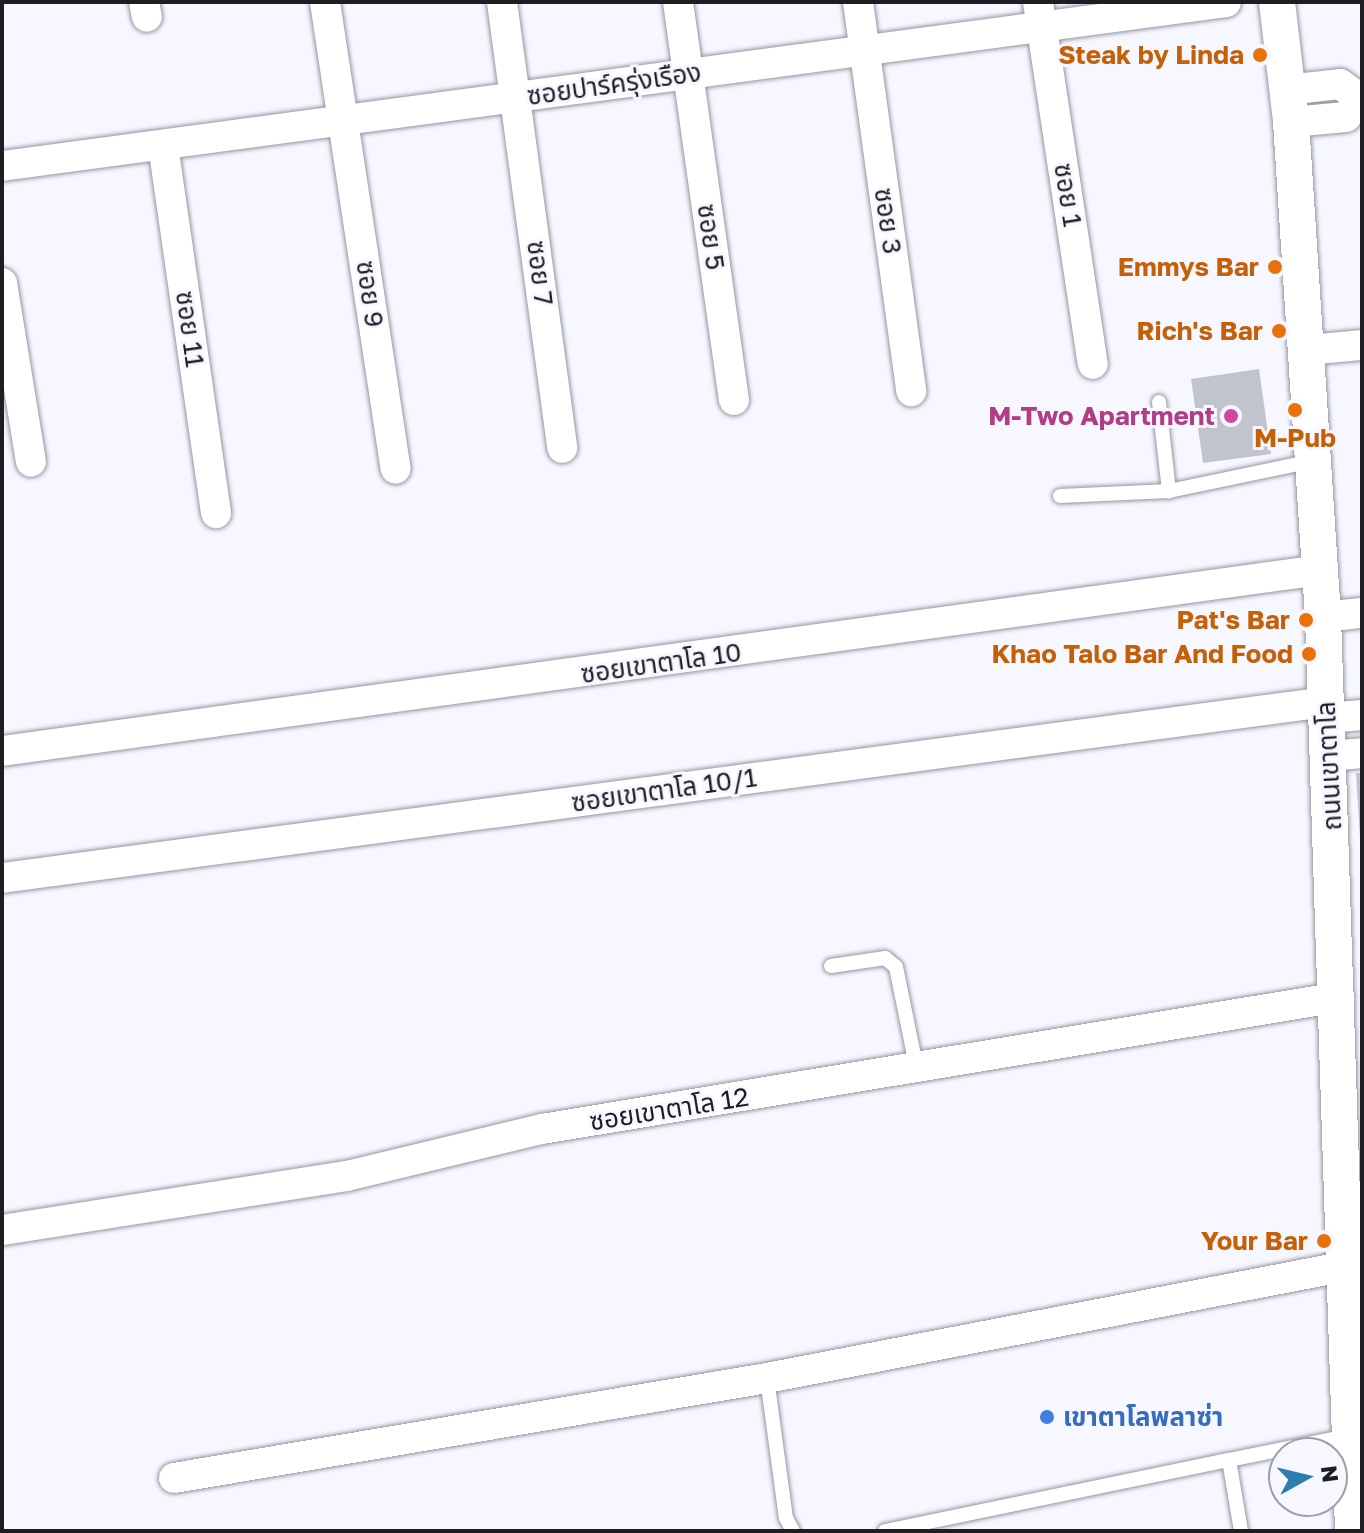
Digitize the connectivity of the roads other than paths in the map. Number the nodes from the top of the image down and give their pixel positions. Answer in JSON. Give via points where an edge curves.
{"nodes":[{"id":1,"x":325,"y":2,"type":"edge"},
{"id":2,"x":502,"y":2,"type":"edge"},
{"id":3,"x":678,"y":2,"type":"edge"},
{"id":4,"x":858,"y":2,"type":"edge"},
{"id":5,"x":1226,"y":2,"type":"edge"},
{"id":6,"x":1277,"y":2,"type":"edge"},
{"id":7,"x":1040,"y":14,"type":"edge"},
{"id":8,"x":865,"y":50,"type":"junction"},
{"id":9,"x":689,"y":74,"type":"junction"},
{"id":10,"x":517,"y":97,"type":"junction"},
{"id":11,"x":1362,"y":99,"type":"edge"},
{"id":12,"x":1288,"y":106,"type":"junction"},
{"id":13,"x":345,"y":120,"type":"junction"},
{"id":14,"x":163,"y":145,"type":"junction"},
{"id":15,"x":2,"y":166,"type":"edge"},
{"id":16,"x":2,"y":283,"type":"edge"},
{"id":17,"x":1362,"y":345,"type":"edge"},
{"id":18,"x":1307,"y":350,"type":"junction"},
{"id":19,"x":1093,"y":364,"type":"dead end"},
{"id":20,"x":911,"y":391,"type":"dead end"},
{"id":21,"x":734,"y":400,"type":"dead end"},
{"id":22,"x":1159,"y":402,"type":"dead end"},
{"id":23,"x":562,"y":448,"type":"dead end"},
{"id":24,"x":1314,"y":461,"type":"junction"},
{"id":25,"x":31,"y":462,"type":"dead end"},
{"id":26,"x":396,"y":469,"type":"dead end"},
{"id":27,"x":1169,"y":491,"type":"junction"},
{"id":28,"x":1060,"y":496,"type":"dead end"},
{"id":29,"x":216,"y":513,"type":"dead end"},
{"id":30,"x":1320,"y":570,"type":"junction"},
{"id":31,"x":1362,"y":613,"type":"edge"},
{"id":32,"x":1323,"y":617,"type":"junction"},
{"id":33,"x":1338,"y":712,"type":"edge"},
{"id":34,"x":2,"y":751,"type":"edge"},
{"id":35,"x":1345,"y":755,"type":"edge"},
{"id":36,"x":2,"y":878,"type":"edge"},
{"id":37,"x":831,"y":966,"type":"dead end"},
{"id":38,"x":1339,"y":997,"type":"junction"},
{"id":39,"x":917,"y":1070,"type":"junction"},
{"id":40,"x":2,"y":1230,"type":"edge"},
{"id":41,"x":1347,"y":1266,"type":"junction"},
{"id":42,"x":767,"y":1378,"type":"junction"},
{"id":43,"x":1348,"y":1436,"type":"junction"},
{"id":44,"x":1229,"y":1460,"type":"junction"},
{"id":45,"x":174,"y":1478,"type":"dead end"},
{"id":46,"x":793,"y":1531,"type":"edge"},
{"id":47,"x":885,"y":1531,"type":"edge"},
{"id":48,"x":1241,"y":1531,"type":"edge"},
{"id":49,"x":1353,"y":1531,"type":"edge"}],
"edges":[{"from":1,"to":13,"type":"street","name":"ซอย 9"},
{"from":2,"to":10,"type":"street","name":"ซอย 7"},
{"from":3,"to":9,"type":"street","name":"ซอย 5"},
{"from":4,"to":8,"type":"street","name":"ซอย 3"},
{"from":5,"to":7,"type":"street","name":"ซอยปาร์ครุ่งเรือง"},
{"from":6,"to":12,"type":"street","name":"ถนนเขาตาโล"},
{"from":7,"to":8,"type":"street","name":"ซอยปาร์ครุ่งเรือง"},
{"from":7,"to":19,"type":"street","name":"ซอย 1"},
{"from":8,"to":9,"type":"street","name":"ซอยปาร์ครุ่งเรือง"},
{"from":8,"to":20,"type":"street","name":"ซอย 3"},
{"from":9,"to":10,"type":"street","name":"ซอยปาร์ครุ่งเรือง"},
{"from":9,"to":21,"type":"street","name":"ซอย 5"},
{"from":10,"to":13,"type":"street","name":"ซอยปาร์ครุ่งเรือง"},
{"from":10,"to":23,"type":"street","name":"ซอย 7"},
{"from":11,"to":12,"type":"street","via":[[1346,117]]},
{"from":12,"to":18,"type":"street","name":"ถนนเขาตาโล"},
{"from":13,"to":14,"type":"street","name":"ซอยปาร์ครุ่งเรือง"},
{"from":13,"to":26,"type":"street","name":"ซอย 9"},
{"from":14,"to":15,"type":"street","name":"ซอยปาร์ครุ่งเรือง"},
{"from":14,"to":29,"type":"street","name":"ซอย 11"},
{"from":16,"to":25,"type":"street"},
{"from":17,"to":18,"type":"street"},
{"from":18,"to":24,"type":"street","name":"ถนนเขาตาโล"},
{"from":22,"to":27,"type":"lane"},
{"from":24,"to":27,"type":"lane"},
{"from":24,"to":30,"type":"street","name":"ถนนเขาตาโล"},
{"from":27,"to":28,"type":"lane"},
{"from":30,"to":32,"type":"street","name":"ถนนเขาตาโล"},
{"from":30,"to":34,"type":"street","name":"ซอยเขาตาโล 10"},
{"from":31,"to":32,"type":"street"},
{"from":32,"to":33,"type":"street","name":"ถนนเขาตาโล"},
{"from":33,"to":35,"type":"street","name":"ถนนเขาตาโล"},
{"from":33,"to":36,"type":"street","name":"ซอยเขาตาโล 10/1"},
{"from":35,"to":38,"type":"street","name":"ถนนเขาตาโล"},
{"from":37,"to":39,"type":"lane","via":[[885,958],[896,967]]},
{"from":38,"to":39,"type":"street","name":"ซอยเขาตาโล 12"},
{"from":38,"to":41,"type":"street","name":"ถนนเขาตาโล"},
{"from":39,"to":40,"type":"street","name":"ซอยเขาตาโล 12","via":[[542,1129],[347,1176]]},
{"from":41,"to":42,"type":"street"},
{"from":41,"to":43,"type":"street","name":"ถนนเขาตาโล"},
{"from":42,"to":45,"type":"street"},
{"from":42,"to":46,"type":"lane","via":[[786,1518]]},
{"from":43,"to":44,"type":"lane"},
{"from":43,"to":49,"type":"street","name":"ถนนเขาตาโล"},
{"from":44,"to":47,"type":"lane"},
{"from":44,"to":48,"type":"lane"}]}
